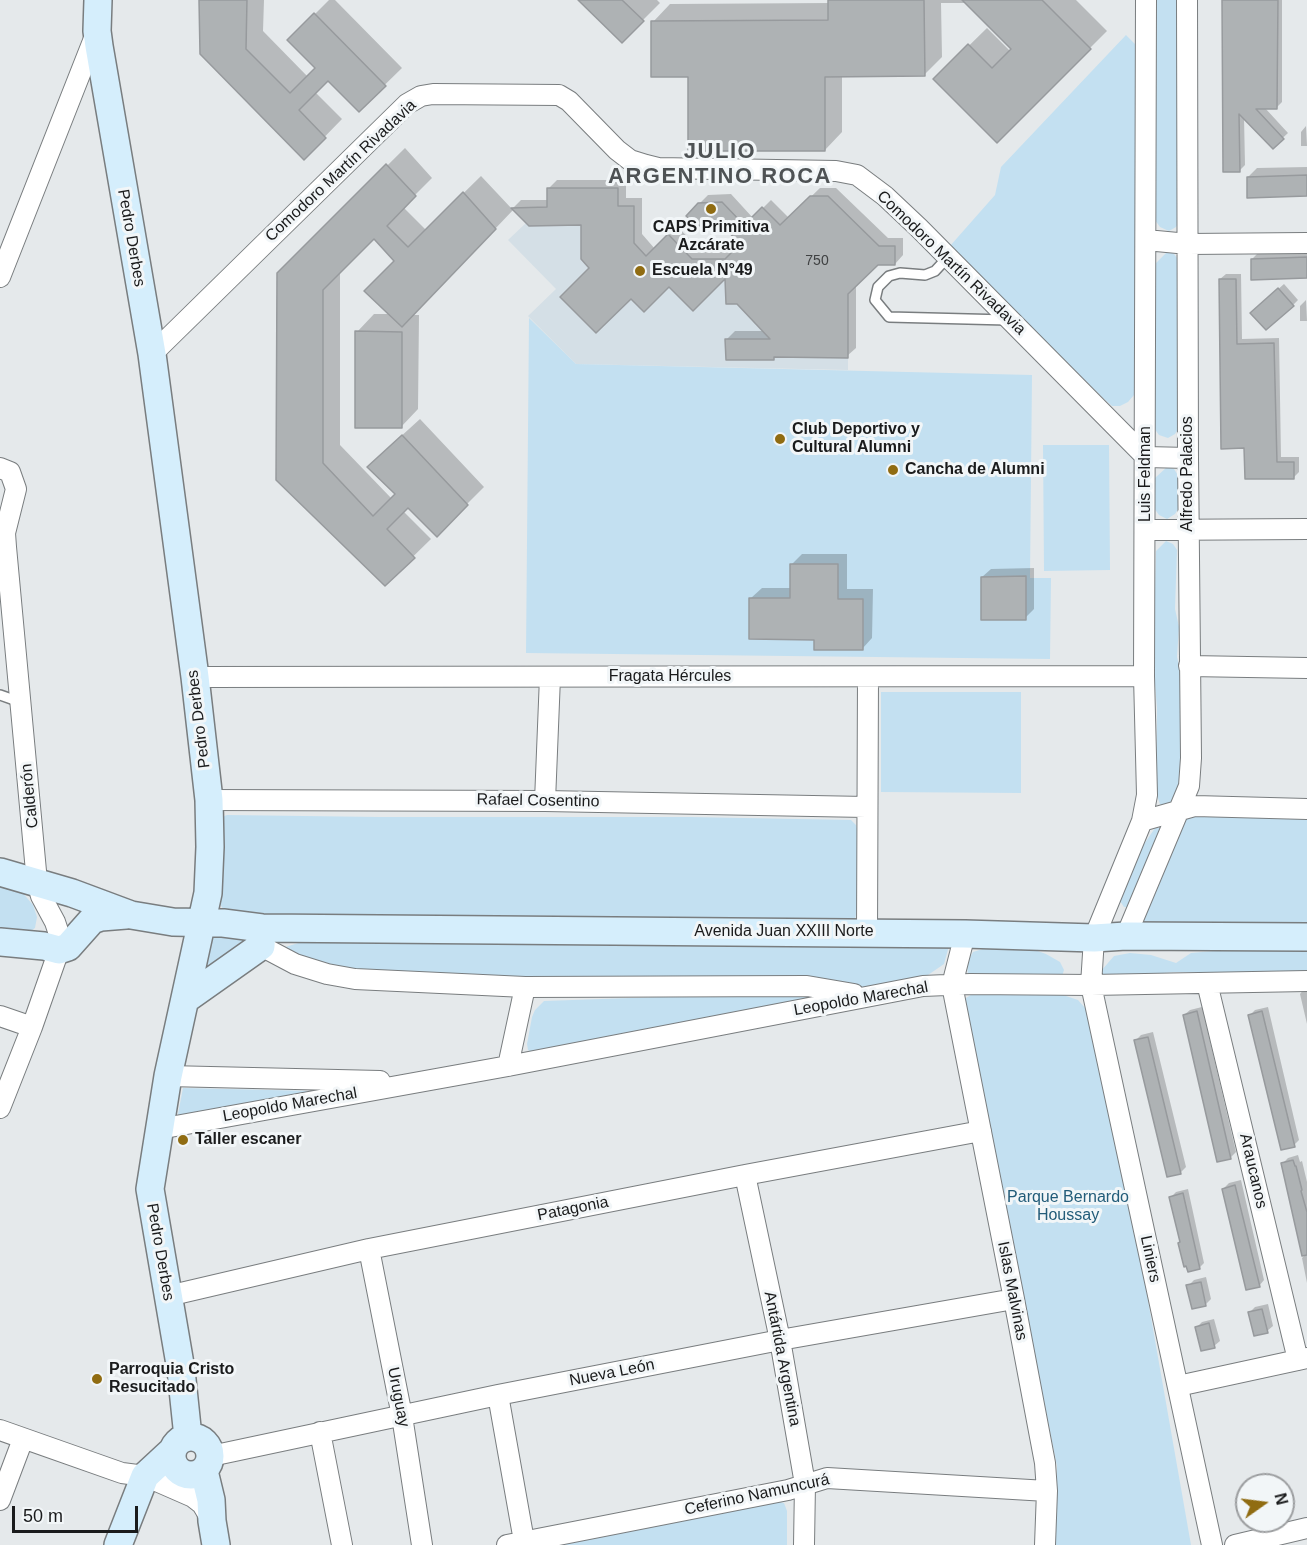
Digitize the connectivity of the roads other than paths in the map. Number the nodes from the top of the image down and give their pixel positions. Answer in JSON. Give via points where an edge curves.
{"nodes":[{"id":1,"x":98,"y":0,"type":"edge"},
{"id":2,"x":1146,"y":0,"type":"edge"},
{"id":3,"x":1187,"y":0,"type":"edge"},
{"id":4,"x":97,"y":31,"type":"junction"},
{"id":5,"x":1146,"y":240,"type":"junction"},
{"id":6,"x":1307,"y":243,"type":"edge"},
{"id":7,"x":1188,"y":244,"type":"junction"},
{"id":8,"x":947,"y":258,"type":"junction"},
{"id":9,"x":0,"y":277,"type":"edge"},
{"id":10,"x":1009,"y":320,"type":"junction"},
{"id":11,"x":152,"y":354,"type":"junction"},
{"id":12,"x":1146,"y":457,"type":"junction"},
{"id":13,"x":1188,"y":458,"type":"junction"},
{"id":14,"x":5,"y":470,"type":"edge"},
{"id":15,"x":1188,"y":529,"type":"junction"},
{"id":16,"x":1307,"y":529,"type":"edge"},
{"id":17,"x":1146,"y":530,"type":"junction"},
{"id":18,"x":1189,"y":666,"type":"junction"},
{"id":19,"x":1307,"y":668,"type":"edge"},
{"id":20,"x":1144,"y":676,"type":"junction"},
{"id":21,"x":195,"y":677,"type":"junction"},
{"id":22,"x":550,"y":677,"type":"junction"},
{"id":23,"x":868,"y":677,"type":"junction"},
{"id":24,"x":0,"y":695,"type":"edge"},
{"id":25,"x":20,"y":702,"type":"junction"},
{"id":26,"x":209,"y":800,"type":"junction"},
{"id":27,"x":545,"y":801,"type":"junction"},
{"id":28,"x":866,"y":807,"type":"junction"},
{"id":29,"x":1307,"y":809,"type":"edge"},
{"id":30,"x":1178,"y":810,"type":"junction"},
{"id":31,"x":1142,"y":821,"type":"junction"},
{"id":32,"x":0,"y":872,"type":"edge"},
{"id":33,"x":37,"y":882,"type":"junction"},
{"id":34,"x":130,"y":915,"type":"junction"},
{"id":35,"x":201,"y":924,"type":"junction"},
{"id":36,"x":867,"y":933,"type":"junction"},
{"id":37,"x":965,"y":934,"type":"junction"},
{"id":38,"x":1126,"y":936,"type":"junction"},
{"id":39,"x":261,"y":937,"type":"junction"},
{"id":40,"x":1307,"y":937,"type":"edge"},
{"id":41,"x":1094,"y":938,"type":"junction"},
{"id":42,"x":0,"y":942,"type":"edge"},
{"id":43,"x":59,"y":950,"type":"junction"},
{"id":44,"x":1307,"y":981,"type":"edge"},
{"id":45,"x":1208,"y":983,"type":"junction"},
{"id":46,"x":952,"y":986,"type":"junction"},
{"id":47,"x":1091,"y":986,"type":"junction"},
{"id":48,"x":525,"y":987,"type":"junction"},
{"id":49,"x":867,"y":996,"type":"junction"},
{"id":50,"x":186,"y":999,"type":"junction"},
{"id":51,"x":0,"y":1016,"type":"edge"},
{"id":52,"x":32,"y":1027,"type":"junction"},
{"id":53,"x":508,"y":1066,"type":"junction"},
{"id":54,"x":168,"y":1076,"type":"junction"},
{"id":55,"x":421,"y":1082,"type":"junction"},
{"id":56,"x":0,"y":1108,"type":"edge"},
{"id":57,"x":159,"y":1129,"type":"junction"},
{"id":58,"x":981,"y":1131,"type":"junction"},
{"id":59,"x":745,"y":1175,"type":"junction"},
{"id":60,"x":369,"y":1249,"type":"junction"},
{"id":61,"x":168,"y":1296,"type":"junction"},
{"id":62,"x":1014,"y":1299,"type":"junction"},
{"id":63,"x":780,"y":1340,"type":"junction"},
{"id":64,"x":1302,"y":1359,"type":"edge"},
{"id":65,"x":1178,"y":1386,"type":"junction"},
{"id":66,"x":498,"y":1395,"type":"junction"},
{"id":67,"x":402,"y":1416,"type":"junction"},
{"id":68,"x":0,"y":1430,"type":"edge"},
{"id":69,"x":320,"y":1432,"type":"junction"},
{"id":70,"x":23,"y":1439,"type":"junction"},
{"id":71,"x":180,"y":1444,"type":"junction"},
{"id":72,"x":208,"y":1464,"type":"junction"},
{"id":73,"x":145,"y":1476,"type":"junction"},
{"id":74,"x":805,"y":1484,"type":"junction"},
{"id":75,"x":1047,"y":1491,"type":"junction"},
{"id":76,"x":0,"y":1500,"type":"edge"},
{"id":77,"x":1307,"y":1528,"type":"edge"},
{"id":78,"x":214,"y":1533,"type":"edge"},
{"id":79,"x":516,"y":1543,"type":"edge"},
{"id":80,"x":118,"y":1545,"type":"edge"},
{"id":81,"x":342,"y":1545,"type":"edge"},
{"id":82,"x":422,"y":1545,"type":"edge"},
{"id":83,"x":804,"y":1545,"type":"edge"},
{"id":84,"x":1046,"y":1545,"type":"edge"},
{"id":85,"x":1212,"y":1545,"type":"edge"},
{"id":86,"x":1235,"y":1545,"type":"edge"}],
"edges":[{"from":1,"to":4,"type":"main road","name":"Pedro Derbes"},
{"from":2,"to":5,"type":"street","name":"Luis Feldman"},
{"from":3,"to":7,"type":"street","name":"Alfredo Palacios"},
{"from":4,"to":9,"type":"street"},
{"from":4,"to":11,"type":"main road","name":"Pedro Derbes"},
{"from":5,"to":7,"type":"street"},
{"from":5,"to":12,"type":"street","name":"Luis Feldman"},
{"from":6,"to":7,"type":"street"},
{"from":7,"to":13,"type":"street","name":"Alfredo Palacios"},
{"from":8,"to":10,"type":"street","name":"Comodoro Martín Rivadavia"},
{"from":8,"to":10,"type":"lane","via":[[925,275],[890,276],[878,287],[874,300],[889,317]]},
{"from":8,"to":11,"type":"street","name":"Comodoro Martín Rivadavia","via":[[885,196],[857,175],[836,171],[657,168],[630,160],[558,95],[433,94],[407,104]]},
{"from":10,"to":12,"type":"street","name":"Comodoro Martín Rivadavia"},
{"from":11,"to":21,"type":"main road","name":"Pedro Derbes"},
{"from":12,"to":13,"type":"street"},
{"from":12,"to":17,"type":"street","name":"Luis Feldman"},
{"from":13,"to":15,"type":"street","name":"Alfredo Palacios"},
{"from":14,"to":25,"type":"street","name":"Calderón","via":[[16,489],[5,533]]},
{"from":15,"to":16,"type":"street"},
{"from":15,"to":17,"type":"street"},
{"from":15,"to":18,"type":"street","name":"Alfredo Palacios"},
{"from":17,"to":20,"type":"street","name":"Luis Feldman"},
{"from":18,"to":19,"type":"street"},
{"from":18,"to":30,"type":"street","name":"Alfredo Palacios","via":[[1189,786]]},
{"from":20,"to":23,"type":"street","name":"Fragata Hércules"},
{"from":20,"to":31,"type":"street","name":"Luis Feldman","via":[[1147,795]]},
{"from":21,"to":22,"type":"street","name":"Fragata Hércules"},
{"from":21,"to":26,"type":"main road","name":"Pedro Derbes"},
{"from":22,"to":23,"type":"street","name":"Fragata Hércules"},
{"from":22,"to":27,"type":"street"},
{"from":23,"to":28,"type":"street"},
{"from":24,"to":25,"type":"lane"},
{"from":25,"to":33,"type":"street","name":"Calderón"},
{"from":26,"to":27,"type":"street","name":"Rafael Cosentino"},
{"from":26,"to":35,"type":"main road","name":"Pedro Derbes","via":[[208,893]]},
{"from":27,"to":28,"type":"street","name":"Rafael Cosentino"},
{"from":28,"to":36,"type":"street"},
{"from":29,"to":30,"type":"street","via":[[1195,806]]},
{"from":30,"to":31,"type":"street"},
{"from":30,"to":38,"type":"street","name":"Alfredo Palacios"},
{"from":31,"to":41,"type":"street","name":"Luis Feldman"},
{"from":32,"to":33,"type":"main road","name":"Avenida Juan XXIII Norte"},
{"from":33,"to":34,"type":"main road","name":"Avenida Juan XXIII Norte"},
{"from":33,"to":43,"type":"street","name":"Calderón","via":[[55,922]]},
{"from":34,"to":35,"type":"main road","name":"Avenida Juan XXIII Norte"},
{"from":34,"to":43,"type":"main road","name":"Avenida Juan XXIII Norte","via":[[92,921],[68,947]]},
{"from":35,"to":39,"type":"main road","name":"Avenida Juan XXIII Norte","via":[[222,923]]},
{"from":35,"to":50,"type":"main road","name":"Pedro Derbes"},
{"from":36,"to":37,"type":"main road","name":"Avenida Juan XXIII Norte"},
{"from":36,"to":39,"type":"main road","name":"Avenida Juan XXIII Norte"},
{"from":37,"to":41,"type":"main road","name":"Avenida Juan XXIII Norte"},
{"from":37,"to":46,"type":"street","name":"Islas Malvinas"},
{"from":38,"to":40,"type":"main road","name":"Avenida Juan XXIII Norte"},
{"from":38,"to":41,"type":"main road","name":"Avenida Juan XXIII Norte"},
{"from":39,"to":48,"type":"street","name":"Avenida Juan XXIII Norte","via":[[295,964],[327,974],[355,979]]},
{"from":39,"to":50,"type":"main road"},
{"from":41,"to":47,"type":"street","name":"Liniers"},
{"from":42,"to":43,"type":"main road"},
{"from":43,"to":52,"type":"street","name":"Calderón"},
{"from":44,"to":45,"type":"street","name":"Leopoldo Marechal"},
{"from":45,"to":47,"type":"street","name":"Leopoldo Marechal"},
{"from":45,"to":64,"type":"street","name":"Araucanos"},
{"from":46,"to":47,"type":"street","name":"Leopoldo Marechal"},
{"from":46,"to":49,"type":"street","name":"Leopoldo Marechal","via":[[923,986]]},
{"from":46,"to":58,"type":"street","name":"Islas Malvinas"},
{"from":47,"to":65,"type":"street","name":"Liniers"},
{"from":48,"to":49,"type":"street","name":"Avenida Juan XXIII Norte","via":[[807,986]]},
{"from":48,"to":53,"type":"street"},
{"from":49,"to":53,"type":"street","name":"Leopoldo Marechal"},
{"from":50,"to":54,"type":"main road","name":"Pedro Derbes"},
{"from":51,"to":52,"type":"street"},
{"from":52,"to":56,"type":"street","name":"Calderón"},
{"from":53,"to":55,"type":"street","name":"Leopoldo Marechal"},
{"from":54,"to":55,"type":"street","name":"Leopoldo Marechal"},
{"from":54,"to":57,"type":"main road","name":"Pedro Derbes"},
{"from":55,"to":57,"type":"street","name":"Leopoldo Marechal"},
{"from":57,"to":61,"type":"main road","name":"Pedro Derbes","via":[[150,1189]]},
{"from":58,"to":59,"type":"street","name":"Patagonia"},
{"from":58,"to":62,"type":"street","name":"Islas Malvinas"},
{"from":59,"to":60,"type":"street","name":"Patagonia"},
{"from":59,"to":63,"type":"street","name":"Antártida Argentina"},
{"from":60,"to":61,"type":"street","name":"Patagonia"},
{"from":60,"to":67,"type":"street","name":"Uruguay"},
{"from":61,"to":71,"type":"main road","name":"Pedro Derbes","via":[[181,1370]]},
{"from":62,"to":63,"type":"street","name":"Nueva León"},
{"from":62,"to":75,"type":"street","name":"Islas Malvinas"},
{"from":63,"to":66,"type":"street","name":"Nueva León"},
{"from":63,"to":74,"type":"street","name":"Antártida Argentina"},
{"from":64,"to":65,"type":"street"},
{"from":65,"to":85,"type":"street","name":"Liniers"},
{"from":66,"to":67,"type":"street","name":"Nueva León"},
{"from":66,"to":79,"type":"street"},
{"from":67,"to":69,"type":"street","name":"Nueva León"},
{"from":67,"to":82,"type":"street","name":"Uruguay"},
{"from":68,"to":70,"type":"street"},
{"from":69,"to":72,"type":"street","name":"Nueva León"},
{"from":69,"to":81,"type":"street"},
{"from":70,"to":73,"type":"street","via":[[122,1473]]},
{"from":70,"to":76,"type":"street"},
{"from":71,"to":72,"type":"main road","via":[[203,1441],[209,1447]]},
{"from":71,"to":73,"type":"main road"},
{"from":72,"to":78,"type":"main road"},
{"from":73,"to":78,"type":"street","via":[[202,1504]]},
{"from":73,"to":80,"type":"main road"},
{"from":74,"to":75,"type":"street","name":"Ceferino Namuncurá","via":[[827,1478]]},
{"from":74,"to":79,"type":"street","name":"Ceferino Namuncurá"},
{"from":74,"to":83,"type":"street","name":"Antártida Argentina"},
{"from":75,"to":84,"type":"street","name":"Islas Malvinas"},
{"from":77,"to":86,"type":"street"}]}
